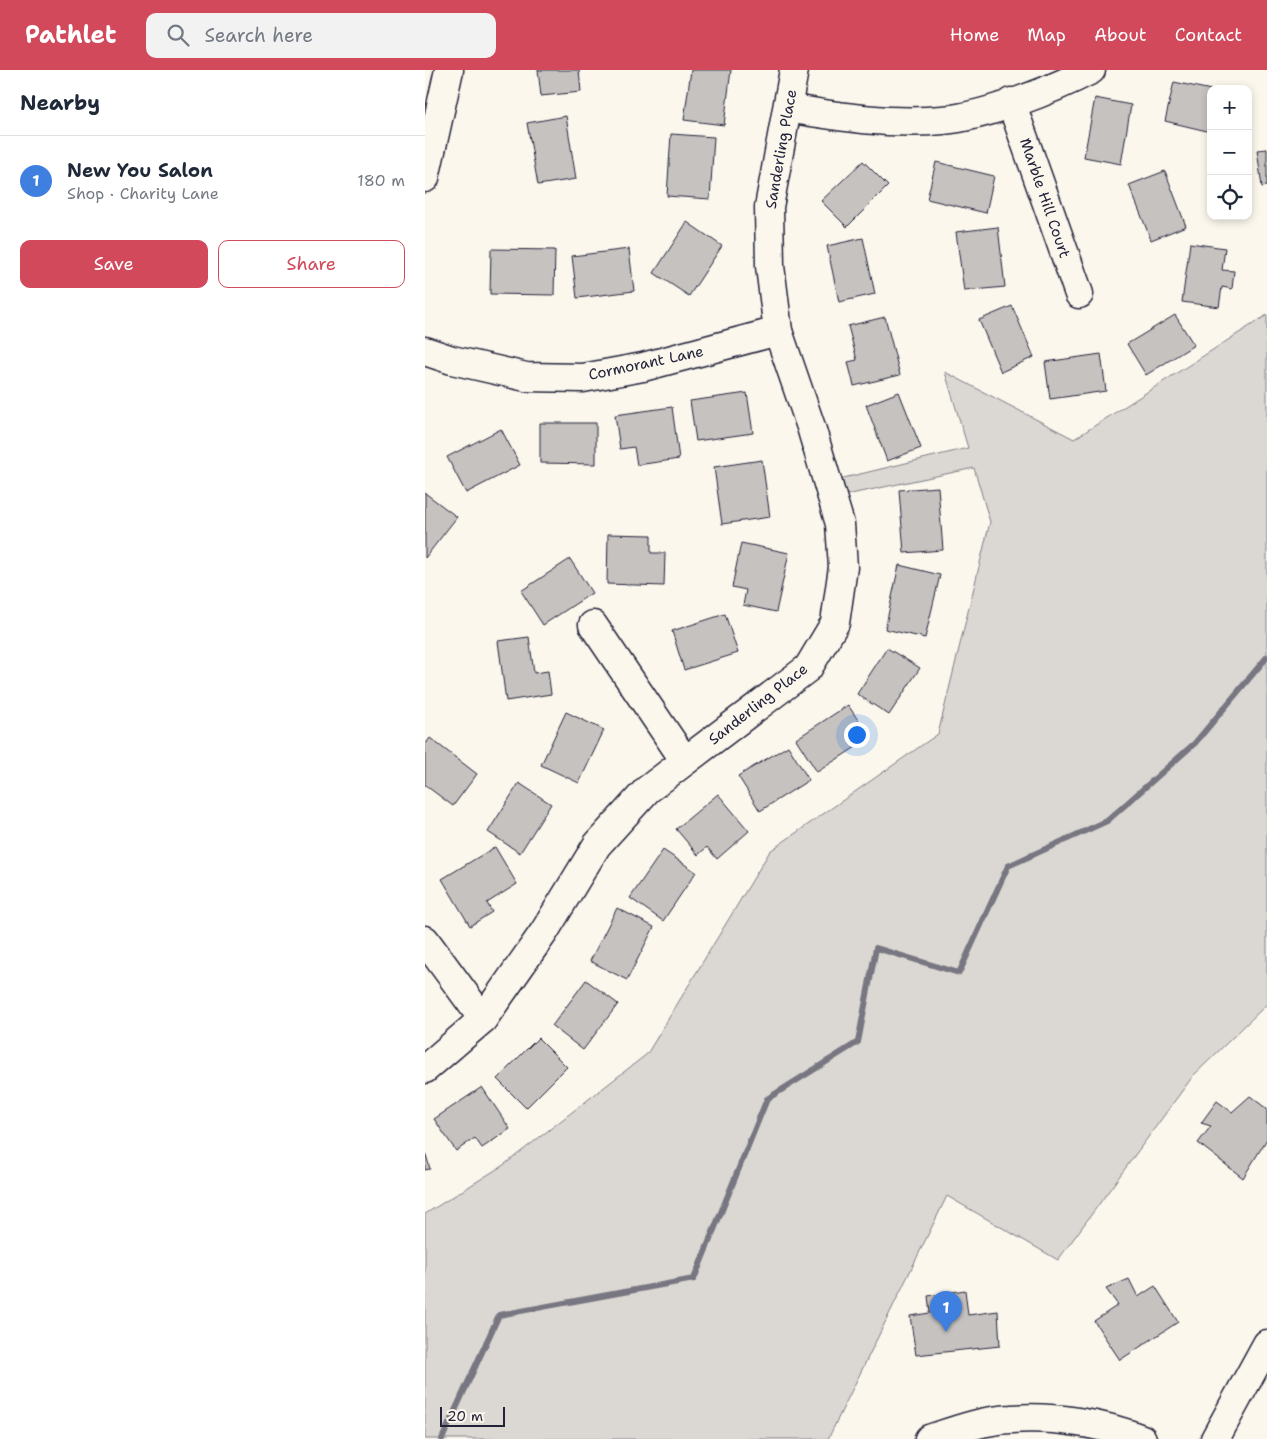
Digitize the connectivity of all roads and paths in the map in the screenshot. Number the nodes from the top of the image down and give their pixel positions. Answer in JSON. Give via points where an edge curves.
{"nodes":[{"id":1,"x":449,"y":70,"type":"edge"},
{"id":2,"x":794,"y":70,"type":"edge"},
{"id":3,"x":1091,"y":70,"type":"edge"},
{"id":4,"x":1011,"y":102,"type":"junction"},
{"id":5,"x":788,"y":108,"type":"junction"},
{"id":6,"x":425,"y":178,"type":"edge"},
{"id":7,"x":1079,"y":294,"type":"dead end"},
{"id":8,"x":778,"y":331,"type":"junction"},
{"id":9,"x":425,"y":350,"type":"edge"},
{"id":10,"x":593,"y":625,"type":"dead end"},
{"id":11,"x":685,"y":761,"type":"junction"},
{"id":12,"x":425,"y":940,"type":"edge"},
{"id":13,"x":483,"y":1019,"type":"junction"},
{"id":14,"x":425,"y":1069,"type":"edge"},
{"id":15,"x":1267,"y":1344,"type":"edge"},
{"id":16,"x":929,"y":1439,"type":"edge"},
{"id":17,"x":1142,"y":1439,"type":"edge"},
{"id":18,"x":1215,"y":1439,"type":"edge"}],
"edges":[{"from":1,"to":6,"type":"street"},
{"from":2,"to":5,"type":"street","name":"Sanderling Place"},
{"from":3,"to":4,"type":"street","via":[[1060,86]]},
{"from":4,"to":5,"type":"street","via":[[978,114],[945,120],[892,122]]},
{"from":4,"to":7,"type":"street","name":"Marble Hill Court"},
{"from":5,"to":8,"type":"street","name":"Sanderling Place","via":[[769,207],[770,266]]},
{"from":8,"to":9,"type":"street","name":"Cormorant Lane","via":[[643,367],[583,378],[525,377],[452,360]]},
{"from":8,"to":11,"type":"street","name":"Sanderling Place","via":[[840,524],[843,567],[835,623],[808,668]]},
{"from":10,"to":11,"type":"street"},
{"from":11,"to":13,"type":"street","name":"Sanderling Place","via":[[647,790],[597,845],[544,932]]},
{"from":12,"to":13,"type":"street"},
{"from":13,"to":14,"type":"street","name":"Sanderling Place"},
{"from":15,"to":18,"type":"street"},
{"from":16,"to":17,"type":"street","via":[[965,1427],[1010,1418],[1052,1419],[1122,1431]]}]}
